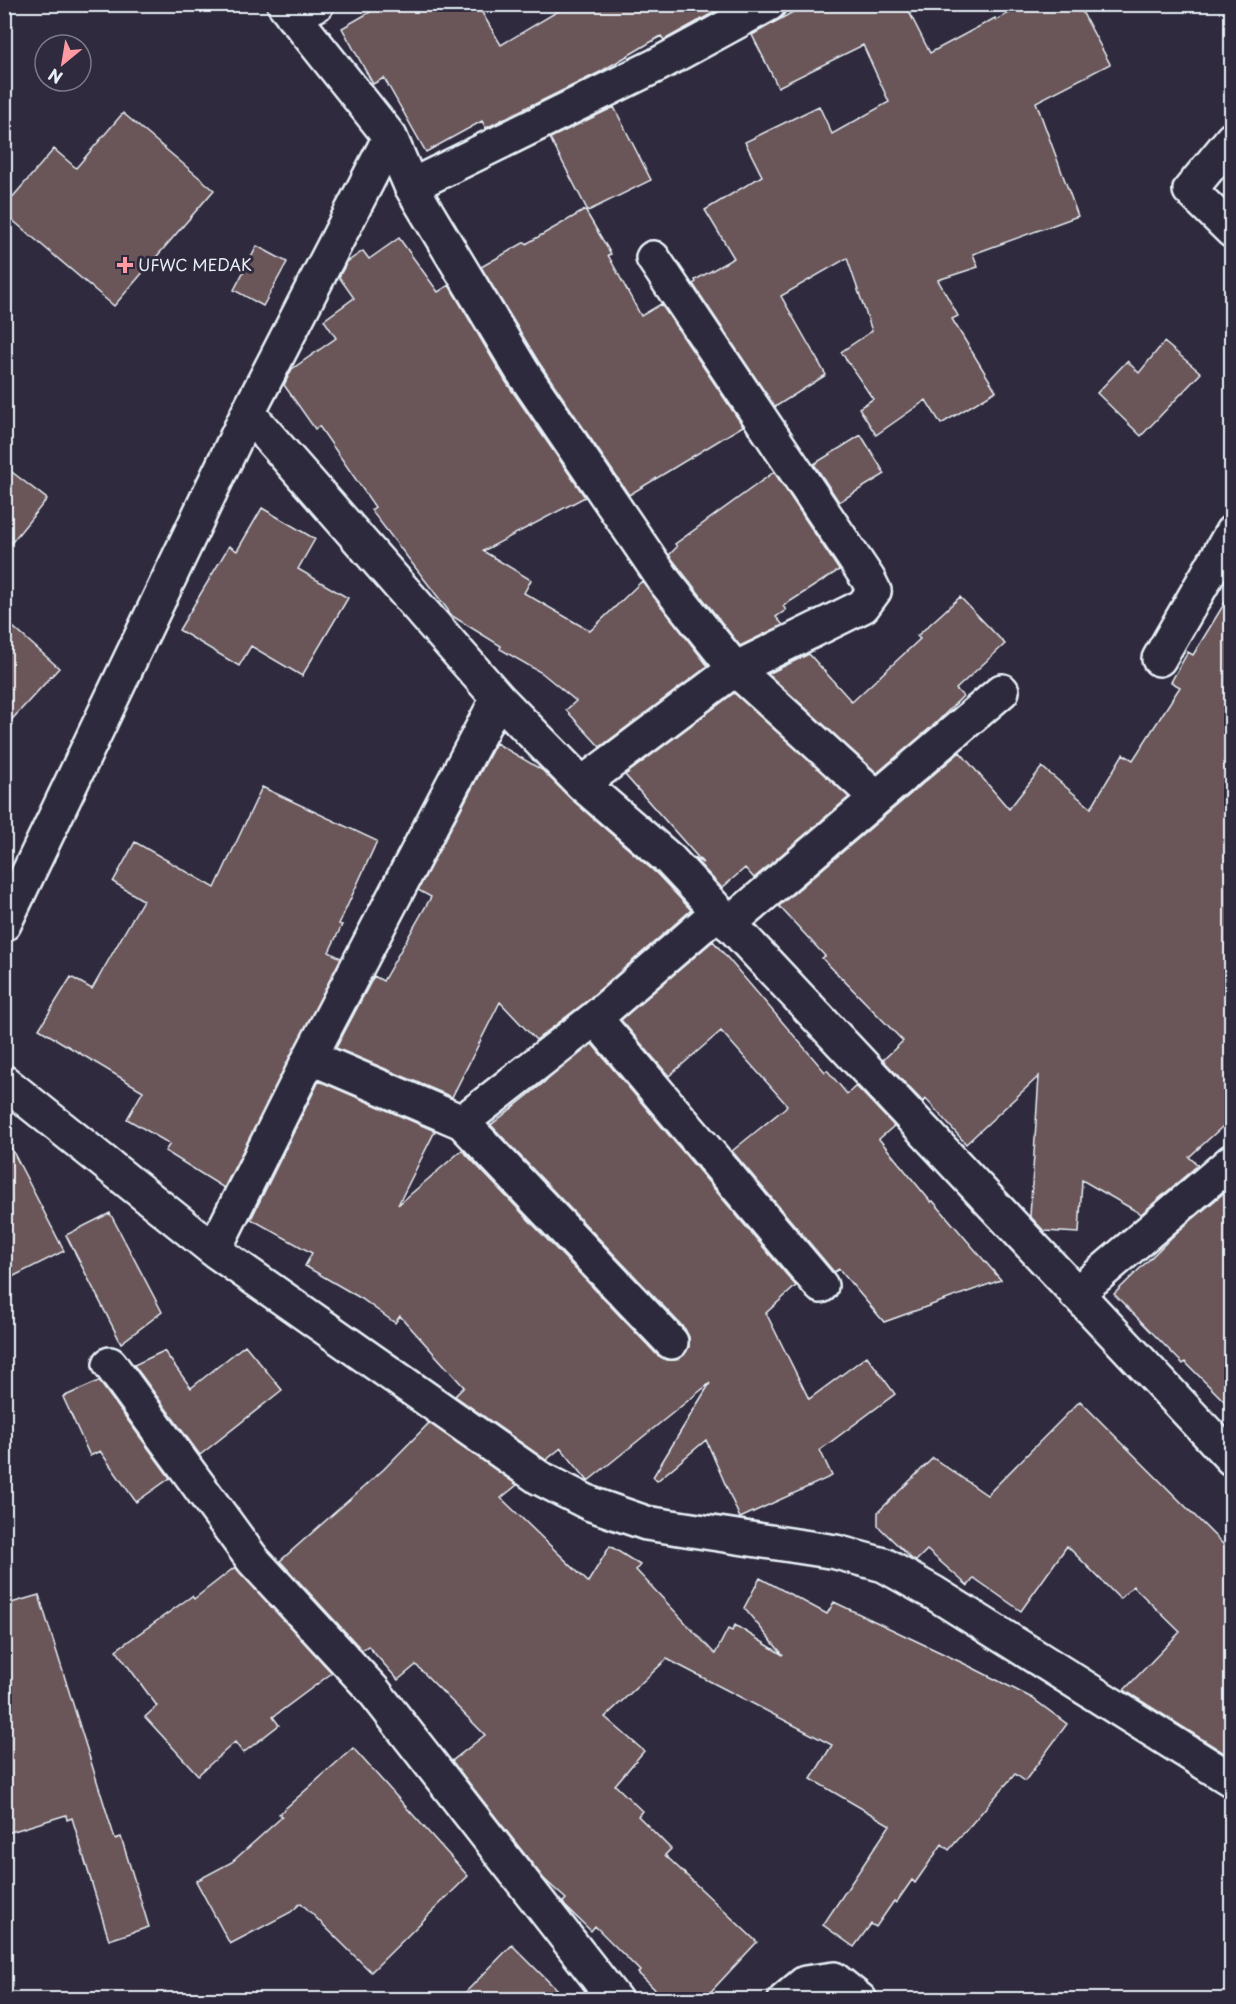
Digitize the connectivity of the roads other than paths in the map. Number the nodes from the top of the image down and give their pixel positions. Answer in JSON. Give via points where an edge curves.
{"nodes":[{"id":1,"x":769,"y":4,"type":"edge"},
{"id":2,"x":298,"y":9,"type":"edge"},
{"id":3,"x":390,"y":137,"type":"junction"},
{"id":4,"x":1232,"y":139,"type":"edge"},
{"id":5,"x":411,"y":186,"type":"junction"},
{"id":6,"x":1232,"y":231,"type":"edge"},
{"id":7,"x":653,"y":258,"type":"dead end"},
{"id":8,"x":248,"y":413,"type":"junction"},
{"id":9,"x":1232,"y":532,"type":"edge"},
{"id":10,"x":1159,"y":658,"type":"dead end"},
{"id":11,"x":735,"y":669,"type":"junction"},
{"id":12,"x":1002,"y":691,"type":"dead end"},
{"id":13,"x":498,"y":698,"type":"junction"},
{"id":14,"x":582,"y":784,"type":"junction"},
{"id":15,"x":876,"y":797,"type":"junction"},
{"id":16,"x":723,"y":918,"type":"junction"},
{"id":17,"x":4,"y":924,"type":"edge"},
{"id":18,"x":595,"y":1018,"type":"junction"},
{"id":19,"x":310,"y":1057,"type":"junction"},
{"id":20,"x":4,"y":1082,"type":"edge"},
{"id":21,"x":462,"y":1122,"type":"junction"},
{"id":22,"x":1232,"y":1161,"type":"edge"},
{"id":23,"x":214,"y":1250,"type":"junction"},
{"id":24,"x":821,"y":1286,"type":"dead end"},
{"id":25,"x":1076,"y":1294,"type":"junction"},
{"id":26,"x":671,"y":1342,"type":"dead end"},
{"id":27,"x":110,"y":1364,"type":"dead end"},
{"id":28,"x":1232,"y":1459,"type":"edge"},
{"id":29,"x":1232,"y":1780,"type":"edge"},
{"id":30,"x":615,"y":2000,"type":"edge"},
{"id":31,"x":785,"y":2000,"type":"edge"},
{"id":32,"x":860,"y":2000,"type":"edge"}],
"edges":[{"from":1,"to":5,"type":"street","via":[[657,65]]},
{"from":2,"to":3,"type":"street"},
{"from":3,"to":5,"type":"street"},
{"from":3,"to":8,"type":"street"},
{"from":4,"to":6,"type":"street","via":[[1190,190]]},
{"from":5,"to":11,"type":"street","via":[[522,371],[666,583]]},
{"from":7,"to":11,"type":"street","via":[[874,591],[863,606]]},
{"from":8,"to":13,"type":"street"},
{"from":8,"to":17,"type":"street"},
{"from":9,"to":10,"type":"street"},
{"from":11,"to":14,"type":"street"},
{"from":11,"to":15,"type":"street"},
{"from":12,"to":15,"type":"street"},
{"from":13,"to":14,"type":"street"},
{"from":13,"to":19,"type":"street"},
{"from":14,"to":16,"type":"street","via":[[670,860]]},
{"from":15,"to":16,"type":"street"},
{"from":16,"to":18,"type":"street"},
{"from":16,"to":25,"type":"street"},
{"from":18,"to":21,"type":"street"},
{"from":18,"to":24,"type":"street"},
{"from":19,"to":21,"type":"street"},
{"from":19,"to":23,"type":"street"},
{"from":20,"to":23,"type":"street"},
{"from":21,"to":26,"type":"street"},
{"from":22,"to":25,"type":"street"},
{"from":23,"to":29,"type":"street","via":[[547,1482],[591,1504],[646,1523],[836,1552],[884,1565]]},
{"from":25,"to":28,"type":"street"},
{"from":27,"to":30,"type":"street","via":[[253,1560],[373,1690]]},
{"from":31,"to":32,"type":"street","via":[[805,1983],[834,1979]]}]}
